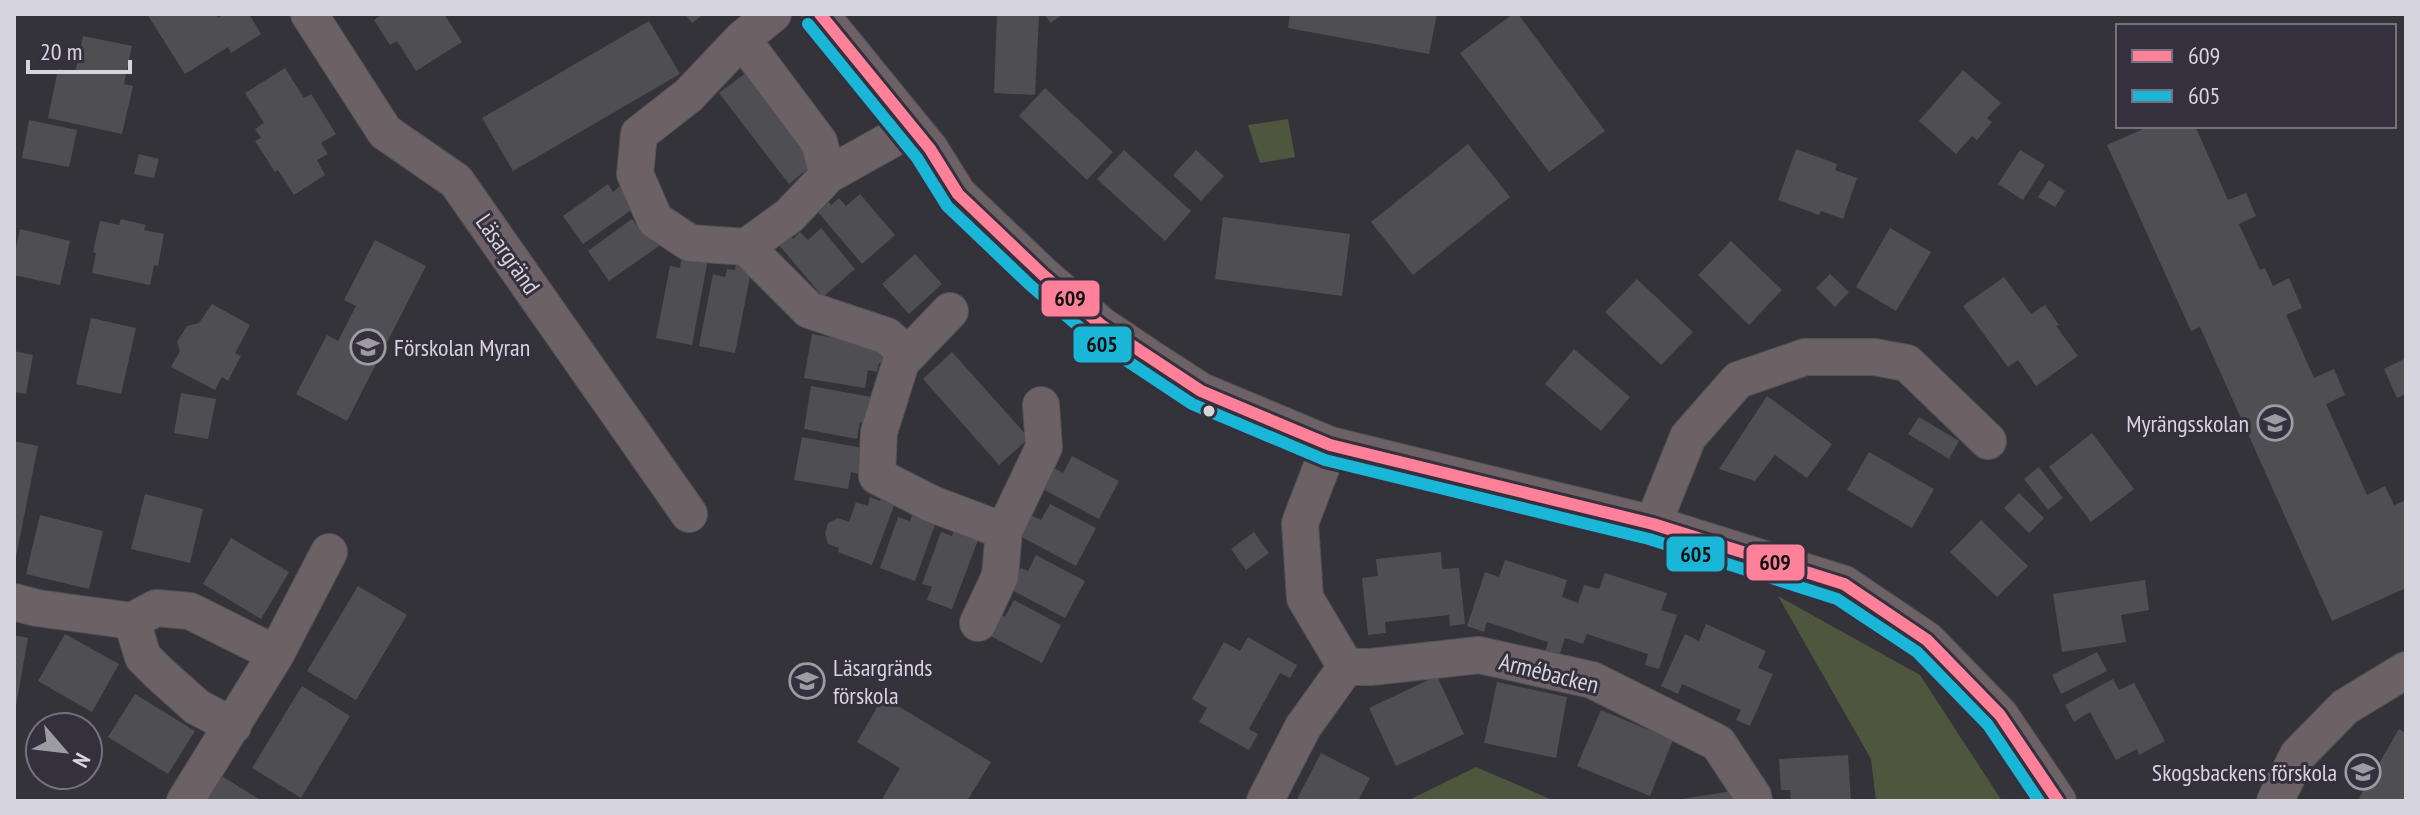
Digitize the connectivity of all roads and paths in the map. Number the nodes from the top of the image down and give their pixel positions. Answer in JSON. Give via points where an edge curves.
{"nodes":[{"id":1,"x":309,"y":14,"type":"edge"},
{"id":2,"x":773,"y":14,"type":"edge"},
{"id":3,"x":820,"y":14,"type":"edge"},
{"id":4,"x":742,"y":39,"type":"junction"},
{"id":5,"x":912,"y":128,"type":"junction"},
{"id":6,"x":828,"y":175,"type":"junction"},
{"id":7,"x":746,"y":247,"type":"junction"},
{"id":8,"x":950,"y":311,"type":"dead end"},
{"id":9,"x":908,"y":355,"type":"junction"},
{"id":10,"x":1041,"y":405,"type":"dead end"},
{"id":11,"x":1988,"y":441,"type":"dead end"},
{"id":12,"x":1330,"y":445,"type":"junction"},
{"id":13,"x":689,"y":514,"type":"dead end"},
{"id":14,"x":1653,"y":524,"type":"junction"},
{"id":15,"x":1004,"y":531,"type":"junction"},
{"id":16,"x":329,"y":552,"type":"dead end"},
{"id":17,"x":14,"y":602,"type":"edge"},
{"id":18,"x":132,"y":621,"type":"junction"},
{"id":19,"x":978,"y":623,"type":"dead end"},
{"id":20,"x":276,"y":654,"type":"junction"},
{"id":21,"x":1346,"y":667,"type":"junction"},
{"id":22,"x":2406,"y":670,"type":"edge"},
{"id":23,"x":233,"y":726,"type":"junction"},
{"id":24,"x":185,"y":801,"type":"edge"},
{"id":25,"x":1265,"y":801,"type":"edge"},
{"id":26,"x":1754,"y":801,"type":"edge"},
{"id":27,"x":2058,"y":801,"type":"edge"},
{"id":28,"x":2275,"y":801,"type":"edge"}],
"edges":[{"from":1,"to":13,"type":"street","name":"Läsargränd","via":[[385,132],[456,181]]},
{"from":2,"to":4,"type":"street"},
{"from":3,"to":5,"type":"street"},
{"from":4,"to":6,"type":"street","via":[[819,142]]},
{"from":4,"to":7,"type":"street","via":[[689,95],[639,134],[635,174],[655,220],[690,243]]},
{"from":5,"to":6,"type":"street"},
{"from":5,"to":12,"type":"street","via":[[958,194],[1101,325],[1201,391]]},
{"from":6,"to":7,"type":"street","via":[[789,216]]},
{"from":7,"to":9,"type":"street","via":[[809,310],[887,336]]},
{"from":8,"to":9,"type":"street"},
{"from":9,"to":15,"type":"street","via":[[901,362],[879,432],[877,476]]},
{"from":10,"to":15,"type":"street","via":[[1044,447]]},
{"from":11,"to":14,"type":"street","via":[[1907,363],[1874,357],[1805,357],[1738,380],[1688,437]]},
{"from":12,"to":14,"type":"street"},
{"from":12,"to":21,"type":"street","via":[[1300,523],[1305,598]]},
{"from":14,"to":27,"type":"street","via":[[1844,584],[1927,640],[2000,715]]},
{"from":15,"to":19,"type":"street","via":[[1000,576]]},
{"from":16,"to":20,"type":"street"},
{"from":17,"to":18,"type":"street"},
{"from":18,"to":20,"type":"street","via":[[156,608],[190,611]]},
{"from":18,"to":23,"type":"street","via":[[143,657],[197,707]]},
{"from":20,"to":23,"type":"street"},
{"from":21,"to":25,"type":"street","via":[[1303,727]]},
{"from":21,"to":26,"type":"street","name":"Armébacken","via":[[1479,655],[1592,680],[1718,743]]},
{"from":22,"to":28,"type":"street","via":[[2345,707],[2298,755]]},
{"from":23,"to":24,"type":"street"}]}
